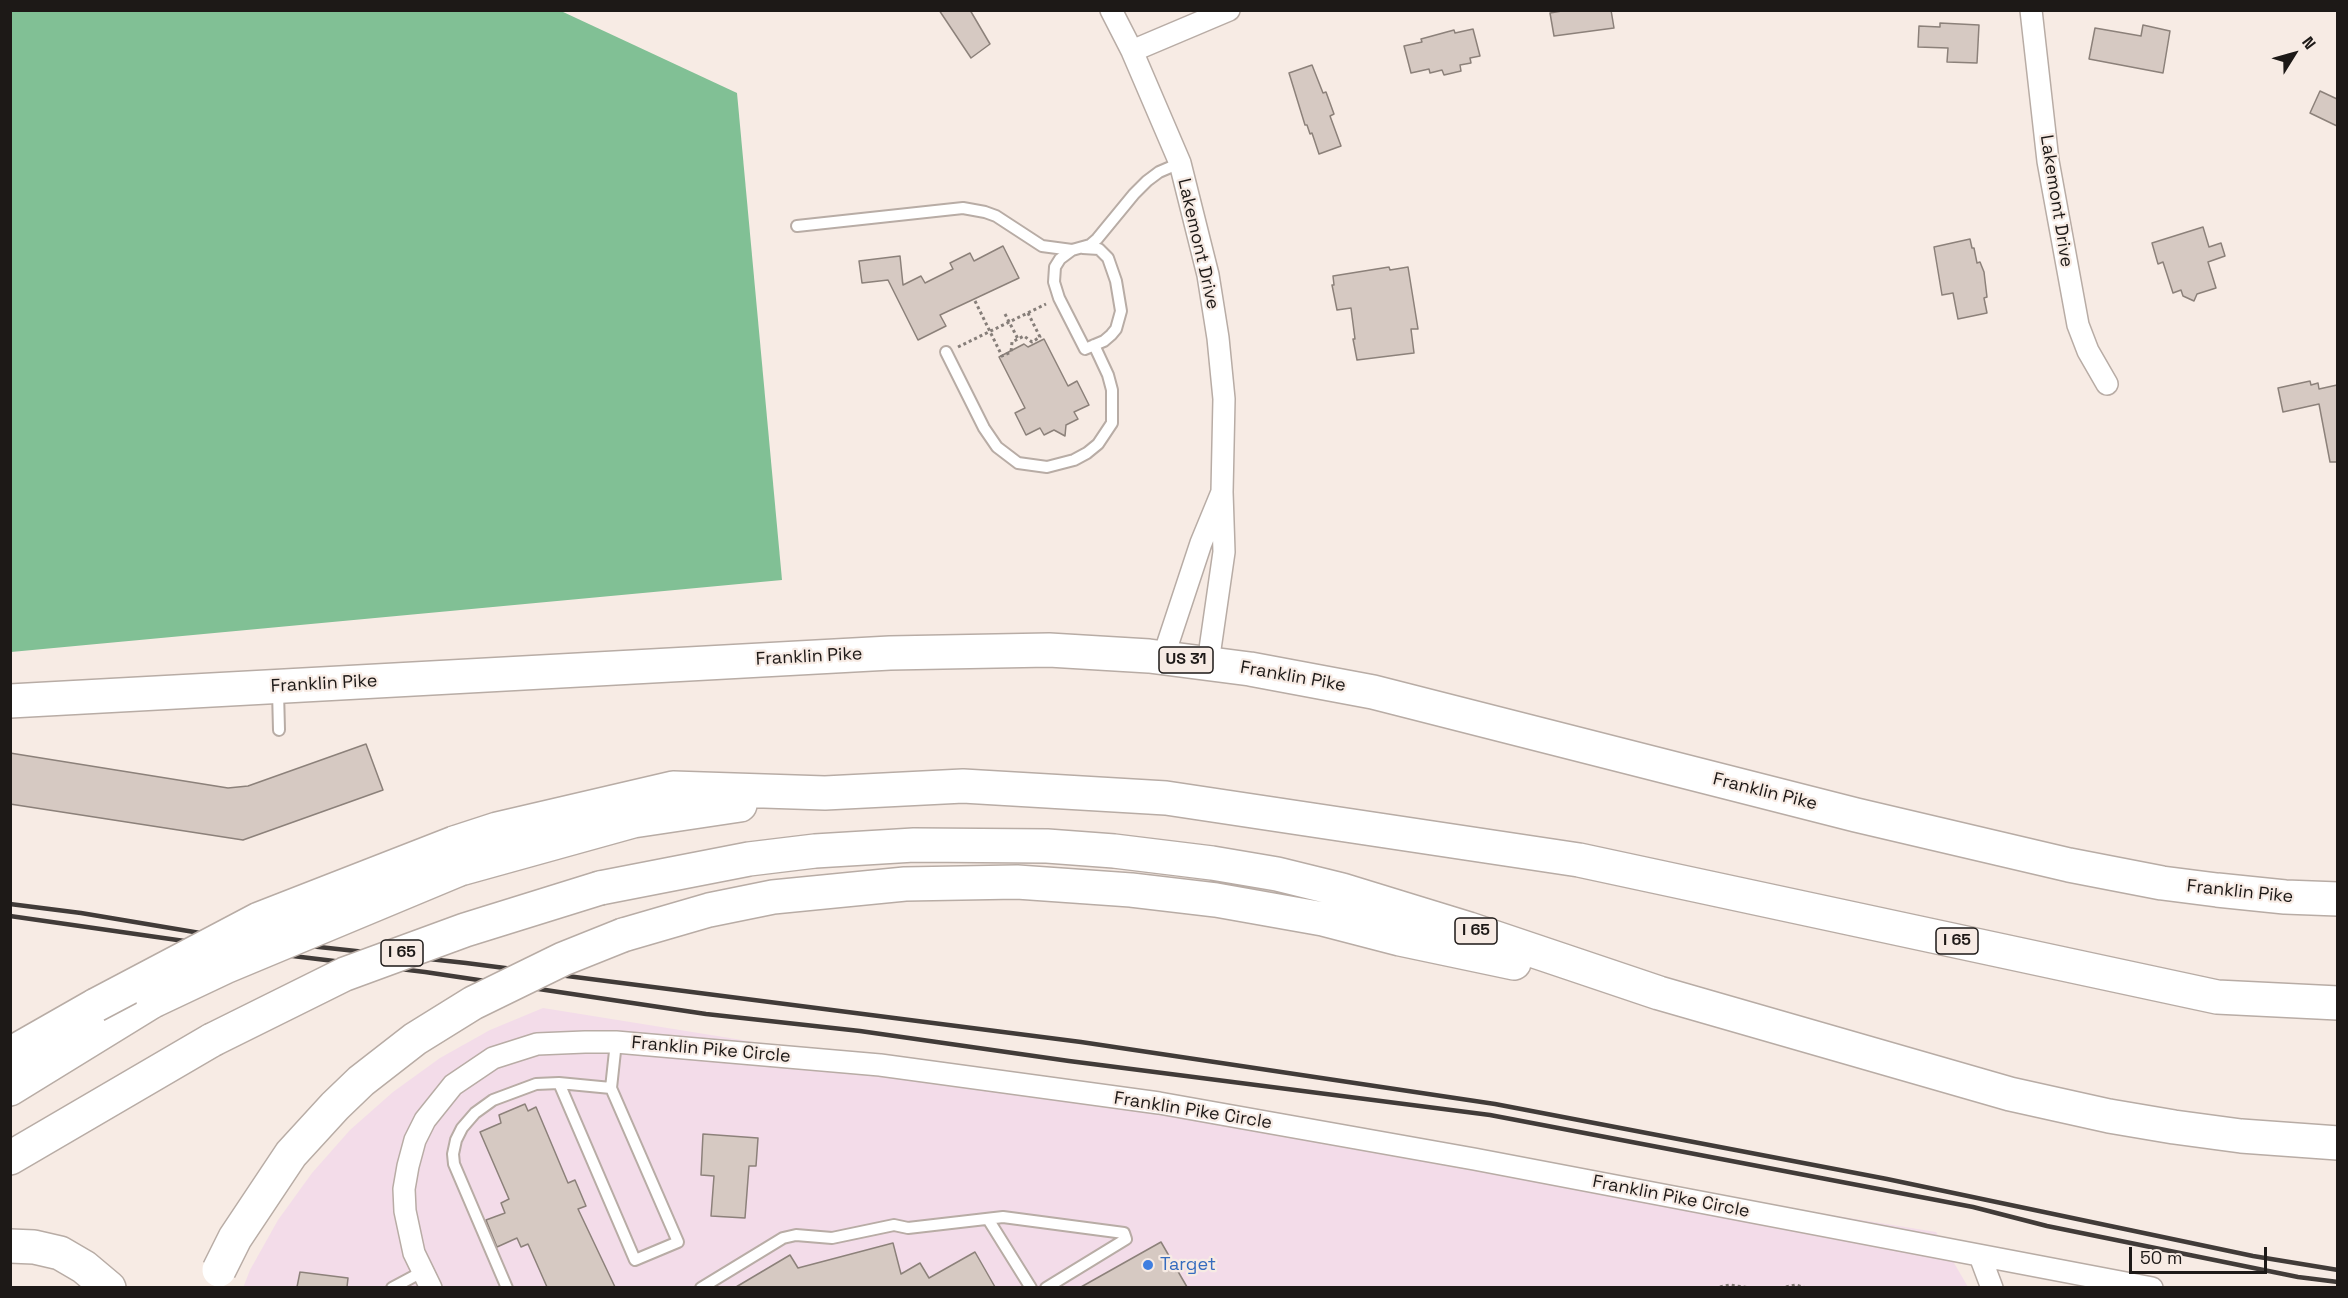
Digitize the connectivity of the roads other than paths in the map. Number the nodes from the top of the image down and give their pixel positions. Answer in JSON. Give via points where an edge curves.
{"nodes":[{"id":1,"x":1111,"y":10,"type":"edge"},
{"id":2,"x":1229,"y":10,"type":"edge"},
{"id":3,"x":2031,"y":10,"type":"edge"},
{"id":4,"x":1132,"y":51,"type":"junction"},
{"id":5,"x":1180,"y":163,"type":"junction"},
{"id":6,"x":797,"y":226,"type":"dead end"},
{"id":7,"x":1108,"y":226,"type":"junction"},
{"id":8,"x":1078,"y":249,"type":"junction"},
{"id":9,"x":1113,"y":268,"type":"junction"},
{"id":10,"x":1094,"y":345,"type":"junction"},
{"id":11,"x":946,"y":352,"type":"road end"},
{"id":12,"x":2107,"y":384,"type":"dead end"},
{"id":13,"x":1222,"y":492,"type":"junction"},
{"id":14,"x":1163,"y":658,"type":"junction"},
{"id":15,"x":1208,"y":663,"type":"junction"},
{"id":16,"x":278,"y":686,"type":"junction"},
{"id":17,"x":10,"y":701,"type":"edge"},
{"id":18,"x":279,"y":730,"type":"dead end"},
{"id":19,"x":457,"y":856,"type":"junction"},
{"id":20,"x":2337,"y":899,"type":"edge"},
{"id":21,"x":1659,"y":993,"type":"junction"},
{"id":22,"x":2337,"y":1003,"type":"edge"},
{"id":23,"x":616,"y":1042,"type":"junction"},
{"id":24,"x":10,"y":1054,"type":"edge"},
{"id":25,"x":559,"y":1083,"type":"junction"},
{"id":26,"x":611,"y":1088,"type":"junction"},
{"id":27,"x":10,"y":1089,"type":"edge"},
{"id":28,"x":2337,"y":1143,"type":"edge"},
{"id":29,"x":10,"y":1158,"type":"edge"},
{"id":30,"x":988,"y":1219,"type":"junction"},
{"id":31,"x":10,"y":1246,"type":"edge"},
{"id":32,"x":1980,"y":1256,"type":"junction"},
{"id":33,"x":216,"y":1279,"type":"edge"},
{"id":34,"x":427,"y":1280,"type":"edge"},
{"id":35,"x":109,"y":1287,"type":"edge"},
{"id":36,"x":392,"y":1287,"type":"edge"},
{"id":37,"x":507,"y":1287,"type":"edge"},
{"id":38,"x":701,"y":1287,"type":"edge"},
{"id":39,"x":1031,"y":1287,"type":"edge"},
{"id":40,"x":1046,"y":1287,"type":"edge"},
{"id":41,"x":1992,"y":1287,"type":"edge"},
{"id":42,"x":2152,"y":1287,"type":"edge"}],
"edges":[{"from":1,"to":4,"type":"street","name":"Lakemont Drive"},
{"from":2,"to":4,"type":"street"},
{"from":3,"to":12,"type":"street","name":"Lakemont Drive","via":[[2048,161],[2078,325]]},
{"from":4,"to":5,"type":"street","name":"Lakemont Drive"},
{"from":5,"to":7,"type":"lane","via":[[1147,181]]},
{"from":5,"to":13,"type":"street","name":"Lakemont Drive","via":[[1208,275],[1218,338],[1224,399]]},
{"from":6,"to":8,"type":"lane","via":[[963,208],[996,216],[1042,246]]},
{"from":7,"to":8,"type":"lane"},
{"from":7,"to":9,"type":"lane"},
{"from":8,"to":9,"type":"lane","via":[[1099,249]]},
{"from":8,"to":10,"type":"lane","via":[[1060,259],[1053,282],[1085,349]]},
{"from":9,"to":10,"type":"lane","via":[[1120,296],[1118,321],[1111,335]]},
{"from":10,"to":11,"type":"lane","via":[[1112,390],[1112,423],[1087,453],[1047,467],[1018,463],[997,447]]},
{"from":13,"to":14,"type":"street","name":"Lakemont Drive"},
{"from":13,"to":15,"type":"street","name":"Lakemont Drive","via":[[1224,552]]},
{"from":14,"to":15,"type":"main road","name":"Franklin Pike","number":"US 31"},
{"from":14,"to":16,"type":"main road","name":"Franklin Pike","number":"US 31","via":[[1049,650],[890,653]]},
{"from":15,"to":20,"type":"main road","name":"Franklin Pike","number":"US 31","via":[[1305,678],[1435,707],[1899,826],[2069,865],[2217,890]]},
{"from":16,"to":17,"type":"main road","name":"Franklin Pike","number":"US 31"},
{"from":16,"to":18,"type":"lane"},
{"from":19,"to":22,"type":"main road","number":"I 65","via":[[633,821],[825,793],[963,786],[1166,798],[1580,860],[2217,997]]},
{"from":19,"to":24,"type":"main road","bridge":true,"via":[[258,919]]},
{"from":19,"to":27,"type":"main road","number":"I 65","bridge":true,"via":[[153,1001]]},
{"from":21,"to":28,"type":"main road","number":"I 65","via":[[2031,1099],[2174,1127]]},
{"from":21,"to":29,"type":"main road","number":"I 65","bridge":true,"via":[[1469,928],[1331,887],[1245,868],[1136,853],[1003,844],[859,848],[749,859],[600,888],[465,930],[345,974],[212,1040]]},
{"from":21,"to":33,"type":"main road","bridge":true,"via":[[1290,913],[1216,900],[1066,884],[966,882],[839,889],[741,902],[675,918],[563,959],[473,1003],[415,1039],[361,1081],[291,1154],[235,1238]]},
{"from":23,"to":26,"type":"lane"},
{"from":23,"to":32,"type":"street","name":"Franklin Pike Circle","via":[[880,1065],[1159,1104],[1474,1159]]},
{"from":23,"to":34,"type":"street","name":"Franklin Pike Circle","via":[[545,1043],[514,1050],[471,1072],[439,1102],[416,1140],[404,1189],[409,1234]]},
{"from":25,"to":26,"type":"lane"},
{"from":25,"to":26,"type":"lane","via":[[635,1260],[678,1242]]},
{"from":25,"to":37,"type":"lane","via":[[536,1084],[494,1100],[475,1113],[456,1140],[454,1164]]},
{"from":30,"to":38,"type":"lane","via":[[908,1228],[894,1225],[832,1239],[796,1235],[783,1238]]},
{"from":30,"to":39,"type":"lane"},
{"from":30,"to":40,"type":"lane","via":[[1003,1217],[1124,1233],[1126,1239]]},
{"from":31,"to":35,"type":"main road","via":[[34,1246],[60,1253]]},
{"from":32,"to":41,"type":"street"},
{"from":32,"to":42,"type":"street","name":"Franklin Pike Circle"},
{"from":34,"to":36,"type":"lane"}]}
